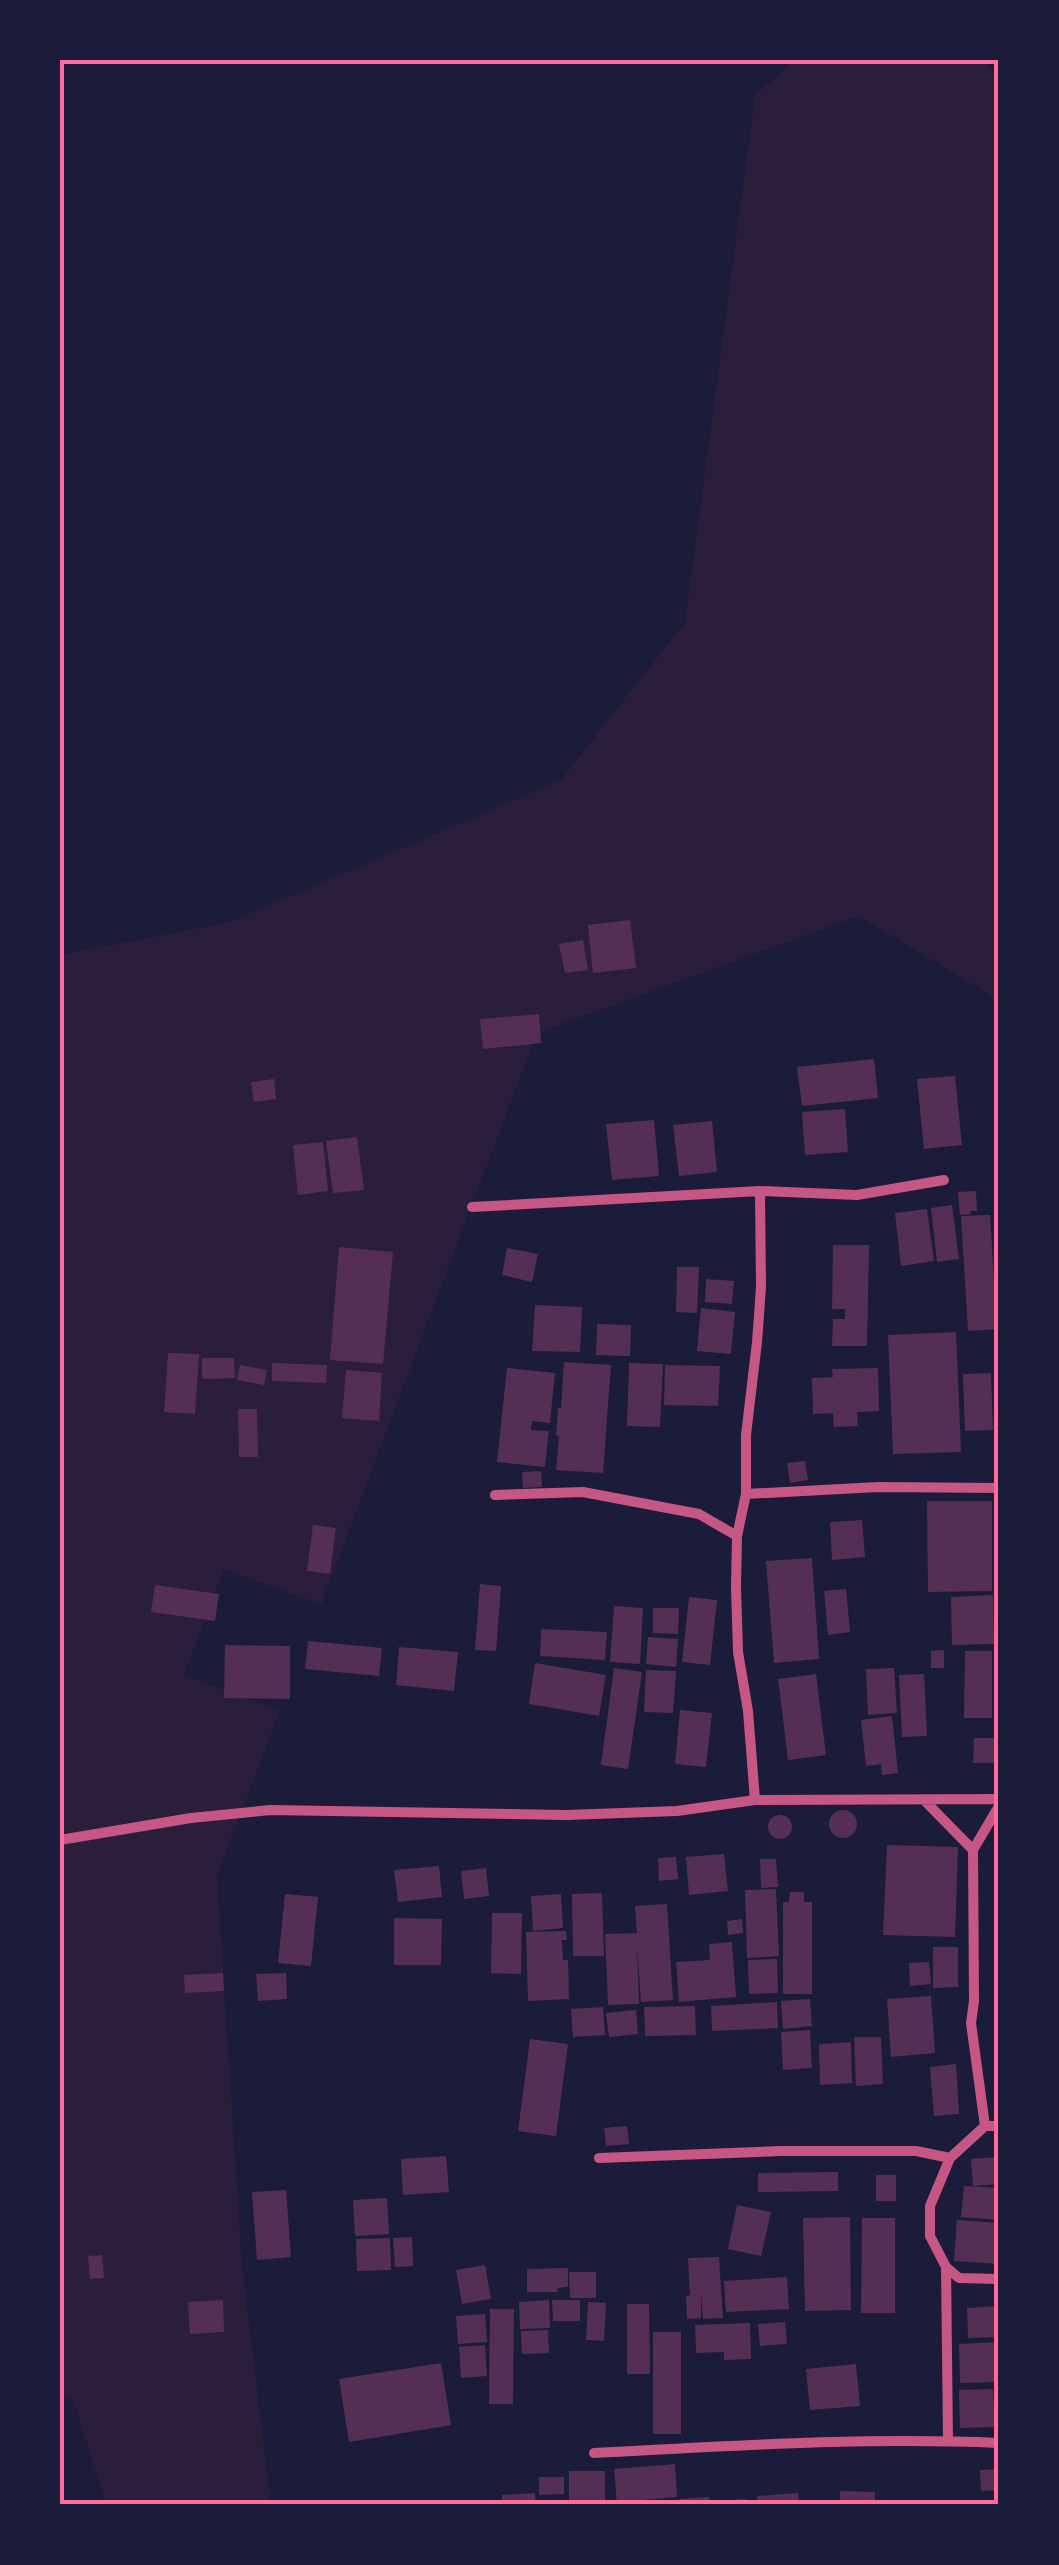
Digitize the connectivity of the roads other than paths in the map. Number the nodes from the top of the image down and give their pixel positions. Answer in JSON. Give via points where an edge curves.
{"nodes":[{"id":1,"x":944,"y":1180,"type":"dead end"},
{"id":2,"x":760,"y":1192,"type":"junction"},
{"id":3,"x":472,"y":1207,"type":"dead end"},
{"id":4,"x":999,"y":1488,"type":"edge"},
{"id":5,"x":746,"y":1494,"type":"junction"},
{"id":6,"x":496,"y":1495,"type":"dead end"},
{"id":7,"x":736,"y":1536,"type":"junction"},
{"id":8,"x":756,"y":1800,"type":"junction"},
{"id":9,"x":924,"y":1800,"type":"junction"},
{"id":10,"x":999,"y":1803,"type":"edge"},
{"id":11,"x":60,"y":1840,"type":"edge"},
{"id":12,"x":974,"y":1850,"type":"junction"},
{"id":13,"x":986,"y":2126,"type":"junction"},
{"id":14,"x":999,"y":2126,"type":"edge"},
{"id":15,"x":599,"y":2158,"type":"dead end"},
{"id":16,"x":950,"y":2158,"type":"junction"},
{"id":17,"x":946,"y":2268,"type":"junction"},
{"id":18,"x":999,"y":2280,"type":"edge"},
{"id":19,"x":948,"y":2440,"type":"junction"},
{"id":20,"x":999,"y":2443,"type":"edge"},
{"id":21,"x":594,"y":2453,"type":"dead end"}],
"edges":[{"from":1,"to":2,"type":"street","via":[[857,1195]]},
{"from":2,"to":3,"type":"street"},
{"from":2,"to":5,"type":"street","via":[[761,1287]]},
{"from":4,"to":5,"type":"street"},
{"from":5,"to":7,"type":"street"},
{"from":6,"to":7,"type":"street","via":[[583,1492],[699,1514]]},
{"from":7,"to":8,"type":"street","via":[[738,1652]]},
{"from":8,"to":9,"type":"street"},
{"from":8,"to":11,"type":"street","via":[[567,1815],[270,1810]]},
{"from":9,"to":10,"type":"street"},
{"from":9,"to":12,"type":"street"},
{"from":10,"to":12,"type":"street"},
{"from":12,"to":13,"type":"street","via":[[972,2024]]},
{"from":13,"to":14,"type":"street"},
{"from":13,"to":16,"type":"street"},
{"from":15,"to":16,"type":"street","via":[[916,2151]]},
{"from":16,"to":17,"type":"street","via":[[930,2206],[930,2236]]},
{"from":17,"to":18,"type":"street","via":[[959,2278]]},
{"from":17,"to":19,"type":"street"},
{"from":19,"to":20,"type":"street"},
{"from":19,"to":21,"type":"street"}]}
